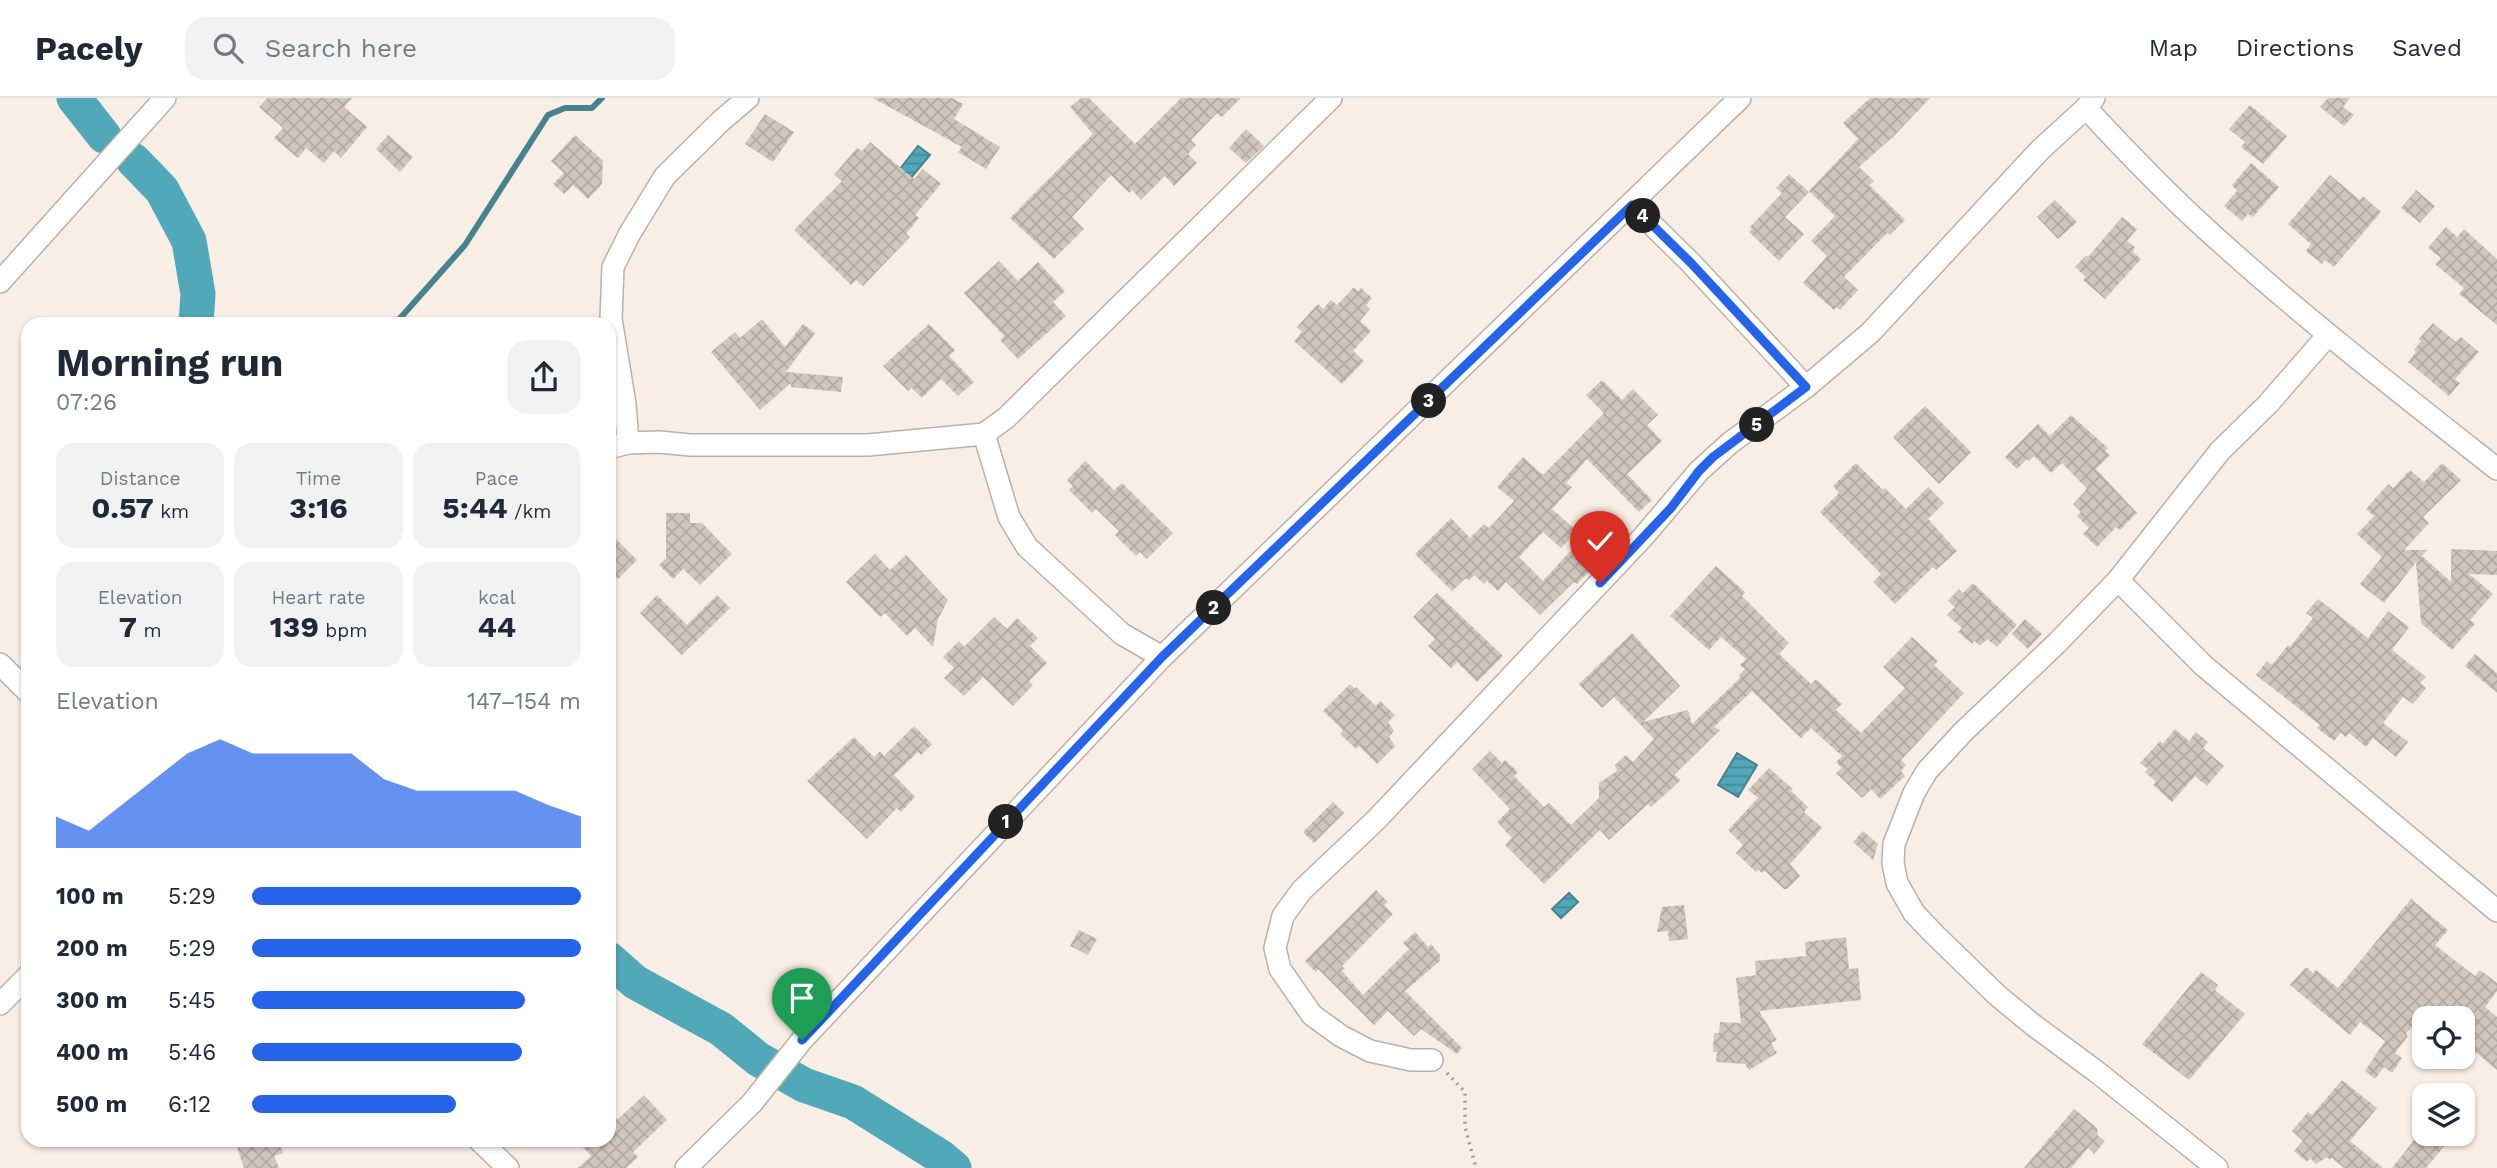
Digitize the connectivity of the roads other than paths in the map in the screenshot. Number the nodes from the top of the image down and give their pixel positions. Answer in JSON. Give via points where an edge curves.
{"nodes":[{"id":1,"x":165,"y":98,"type":"edge"},
{"id":2,"x":748,"y":98,"type":"edge"},
{"id":3,"x":1331,"y":98,"type":"edge"},
{"id":4,"x":1740,"y":98,"type":"edge"},
{"id":5,"x":2090,"y":103,"type":"edge"},
{"id":6,"x":1632,"y":205,"type":"junction"},
{"id":7,"x":0,"y":282,"type":"edge"},
{"id":8,"x":611,"y":317,"type":"edge"},
{"id":9,"x":2328,"y":335,"type":"junction"},
{"id":10,"x":616,"y":349,"type":"edge"},
{"id":11,"x":1806,"y":387,"type":"junction"},
{"id":12,"x":984,"y":434,"type":"junction"},
{"id":13,"x":618,"y":445,"type":"edge"},
{"id":14,"x":2497,"y":469,"type":"edge"},
{"id":15,"x":2118,"y":580,"type":"junction"},
{"id":16,"x":1162,"y":657,"type":"junction"},
{"id":17,"x":0,"y":664,"type":"edge"},
{"id":18,"x":21,"y":685,"type":"edge"},
{"id":19,"x":2497,"y":911,"type":"edge"},
{"id":20,"x":21,"y":983,"type":"edge"},
{"id":21,"x":0,"y":1004,"type":"edge"},
{"id":22,"x":1432,"y":1060,"type":"road end"},
{"id":23,"x":486,"y":1147,"type":"edge"},
{"id":24,"x":508,"y":1168,"type":"edge"},
{"id":25,"x":686,"y":1168,"type":"edge"},
{"id":26,"x":2217,"y":1168,"type":"edge"}],
"edges":[{"from":1,"to":7,"type":"street"},
{"from":2,"to":8,"type":"street","via":[[665,176],[613,267]]},
{"from":3,"to":12,"type":"street","via":[[1006,418]]},
{"from":4,"to":6,"type":"street"},
{"from":5,"to":9,"type":"street","via":[[2144,169],[2205,229]]},
{"from":5,"to":11,"type":"street","via":[[2041,149],[1870,333]]},
{"from":6,"to":11,"type":"street"},
{"from":6,"to":16,"type":"street"},
{"from":9,"to":14,"type":"street"},
{"from":9,"to":15,"type":"street","via":[[2220,451]]},
{"from":10,"to":13,"type":"street","via":[[625,404]]},
{"from":11,"to":22,"type":"street","via":[[1699,471],[1643,537],[1377,820],[1302,890],[1283,916],[1275,948],[1280,969],[1312,1015],[1370,1051]]},
{"from":12,"to":13,"type":"street","via":[[868,445]]},
{"from":12,"to":16,"type":"street","via":[[1009,516],[1027,547],[1122,634]]},
{"from":15,"to":19,"type":"street","via":[[2204,666]]},
{"from":15,"to":26,"type":"street","via":[[1927,771],[1898,829],[1893,863],[1897,883],[1913,913],[1998,996]]},
{"from":16,"to":25,"type":"street","via":[[802,1040],[752,1103]]},
{"from":17,"to":18,"type":"street"},
{"from":20,"to":21,"type":"street"},
{"from":23,"to":24,"type":"street"}]}
